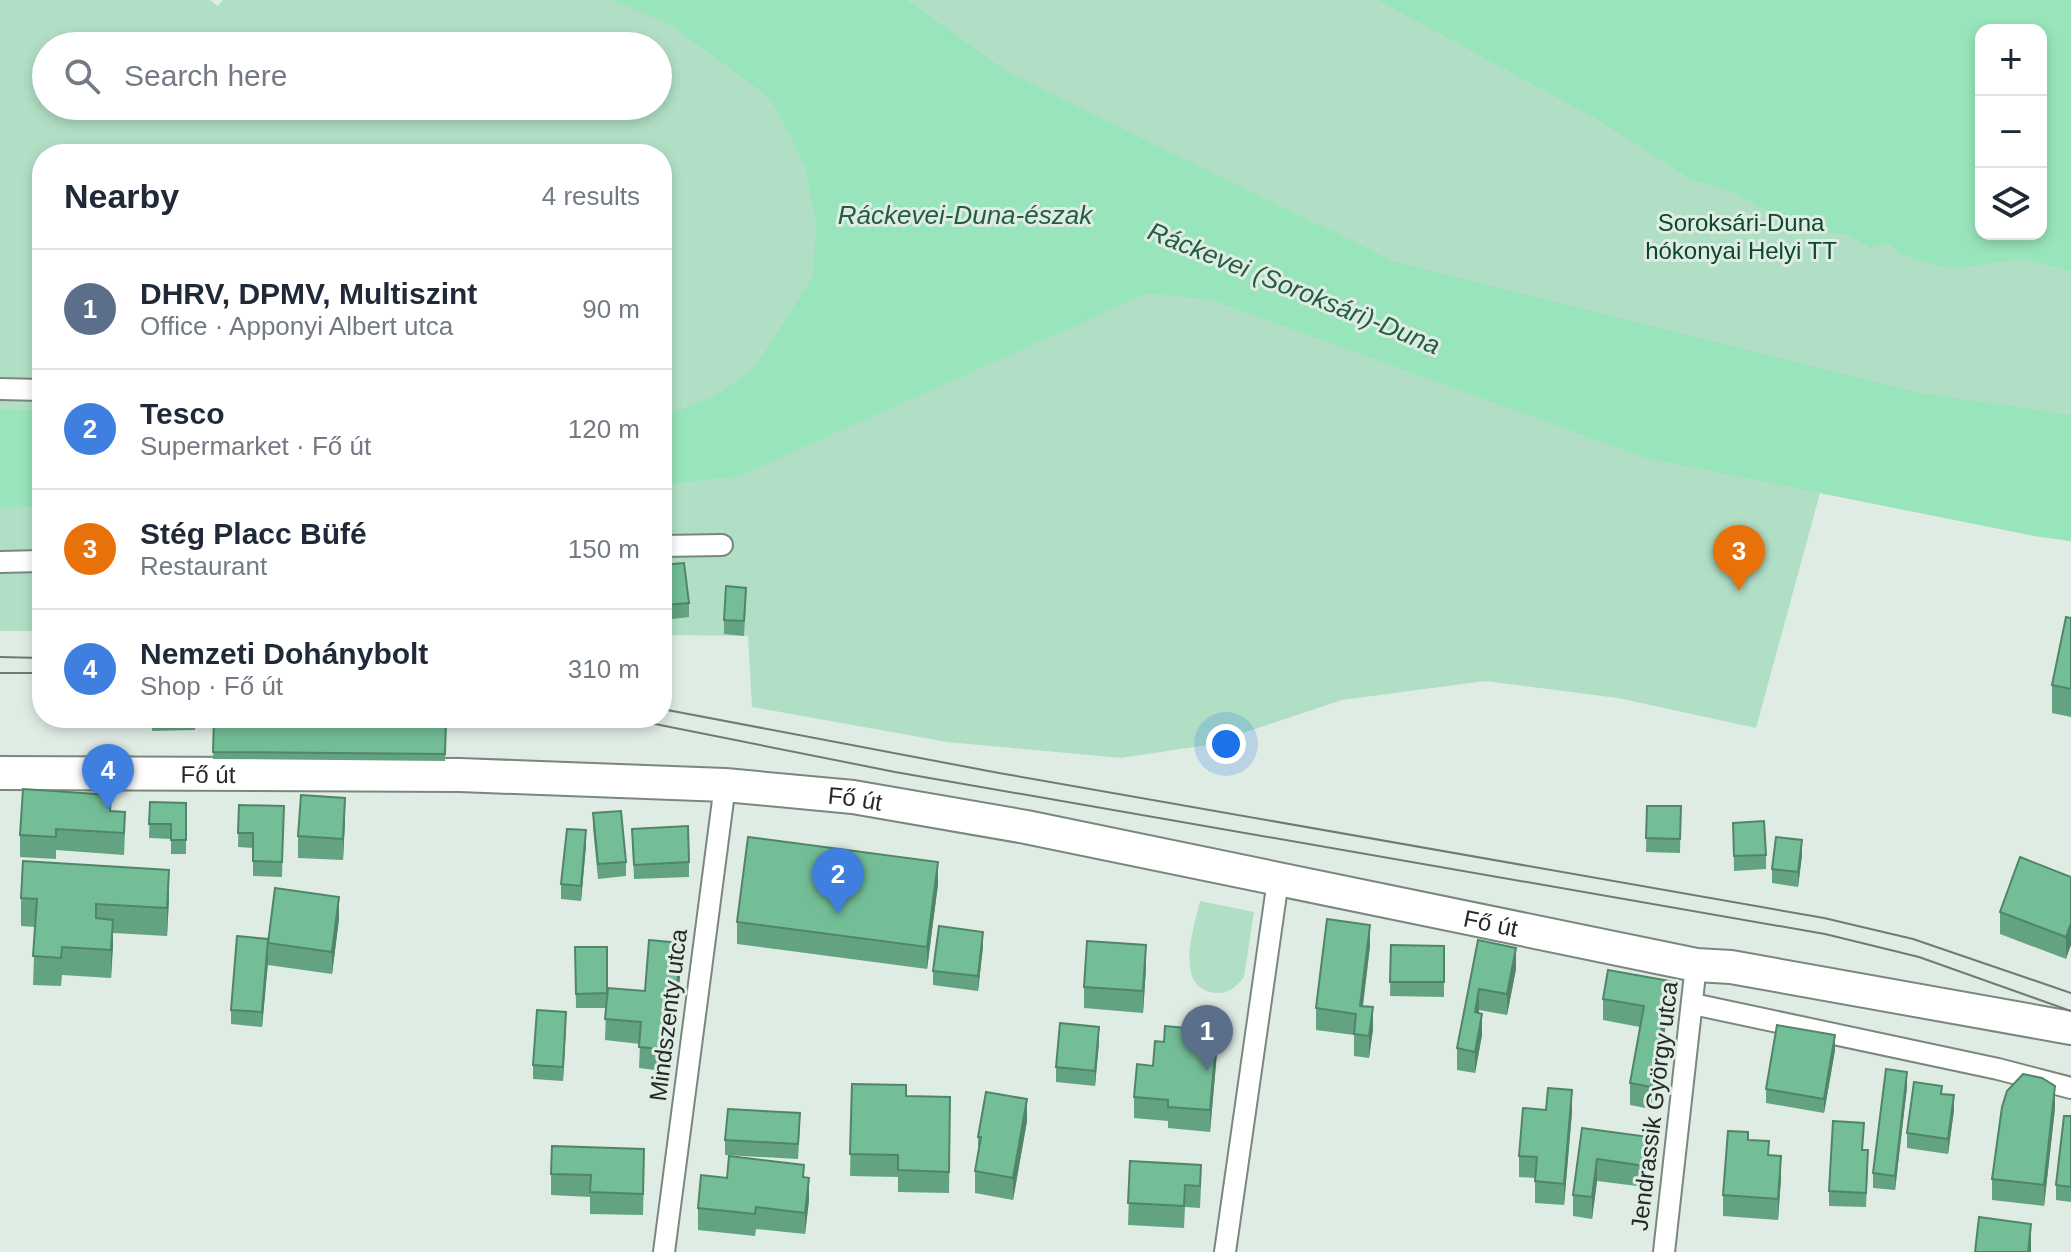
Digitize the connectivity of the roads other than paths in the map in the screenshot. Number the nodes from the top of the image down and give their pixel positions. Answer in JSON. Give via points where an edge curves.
{"nodes":[{"id":1,"x":0,"y":389,"type":"edge"},
{"id":2,"x":32,"y":390,"type":"edge"},
{"id":3,"x":722,"y":545,"type":"dead end"},
{"id":4,"x":672,"y":546,"type":"edge"},
{"id":5,"x":32,"y":561,"type":"edge"},
{"id":6,"x":0,"y":562,"type":"edge"},
{"id":7,"x":0,"y":773,"type":"edge"},
{"id":8,"x":725,"y":785,"type":"junction"},
{"id":9,"x":1278,"y":880,"type":"junction"},
{"id":10,"x":1696,"y":965,"type":"junction"},
{"id":11,"x":1693,"y":1004,"type":"junction"},
{"id":12,"x":2071,"y":1028,"type":"edge"},
{"id":13,"x":2071,"y":1046,"type":"edge"},
{"id":14,"x":2071,"y":1088,"type":"edge"},
{"id":15,"x":664,"y":1252,"type":"edge"},
{"id":16,"x":1225,"y":1252,"type":"edge"},
{"id":17,"x":1664,"y":1252,"type":"edge"}],
"edges":[{"from":1,"to":2,"type":"street"},
{"from":3,"to":4,"type":"street"},
{"from":5,"to":6,"type":"street"},
{"from":7,"to":8,"type":"main road","name":"Fő út","via":[[460,775]]},
{"from":8,"to":9,"type":"main road","name":"Fő út","via":[[884,802]]},
{"from":8,"to":15,"type":"street","name":"Mindszenty utca"},
{"from":9,"to":10,"type":"main road","name":"Fő út"},
{"from":9,"to":16,"type":"street"},
{"from":10,"to":11,"type":"street","name":"Jendrassik György utca"},
{"from":10,"to":12,"type":"main road","name":"Fő út"},
{"from":10,"to":13,"type":"main road","name":"Fő út","via":[[1730,978]]},
{"from":11,"to":14,"type":"street"},
{"from":11,"to":17,"type":"street","name":"Jendrassik György utca"}]}
